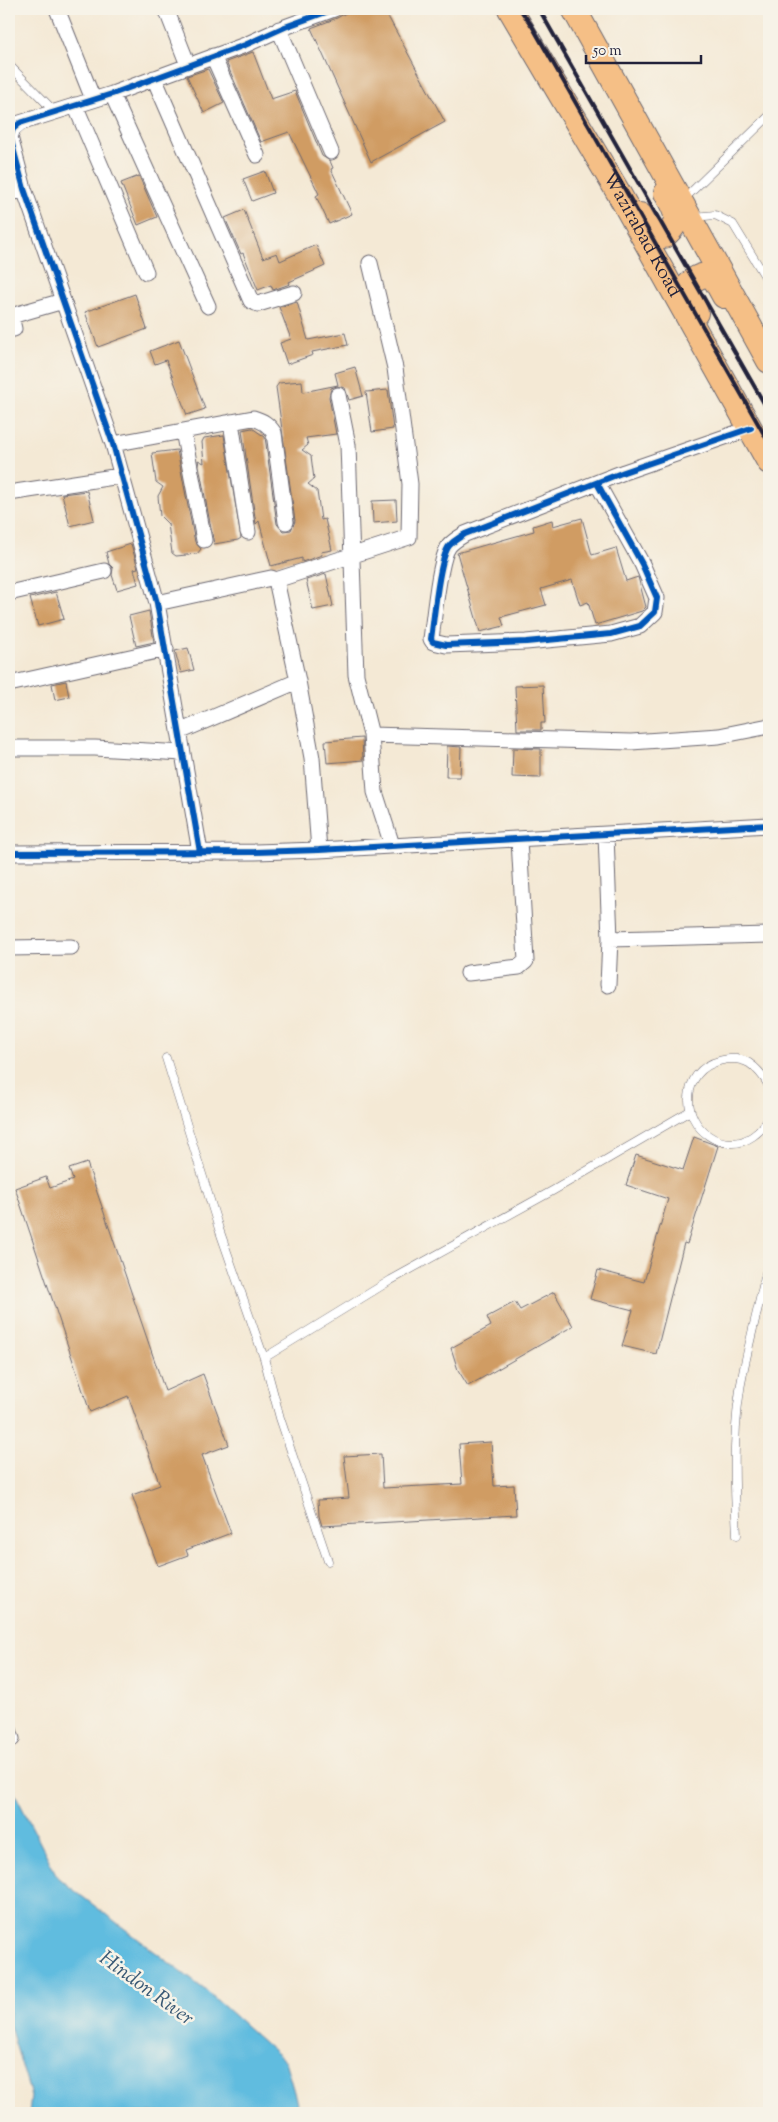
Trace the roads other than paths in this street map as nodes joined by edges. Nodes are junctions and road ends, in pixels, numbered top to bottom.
1 (57, 9) edge
2 (166, 9) edge
3 (334, 9) edge
4 (510, 9) edge
5 (574, 9) edge
6 (279, 29) junction
7 (213, 56) junction
8 (9, 65) edge
9 (188, 65) junction
10 (154, 78) junction
11 (112, 94) junction
12 (93, 99) junction
13 (75, 105) junction
14 (55, 112) junction
15 (769, 116) edge
16 (14, 125) edge
17 (331, 152) dead end
18 (257, 155) dead end
19 (661, 162) junction
20 (24, 189) junction
21 (618, 192) junction
22 (9, 194) edge
23 (687, 209) junction
24 (370, 263) dead end
25 (146, 272) dead end
26 (769, 283) edge
27 (294, 293) dead end
28 (63, 301) junction
29 (208, 306) dead end
30 (744, 317) junction
31 (9, 330) edge
32 (700, 335) junction
33 (769, 360) edge
34 (338, 395) dead end
35 (231, 422) junction
36 (751, 428) junction
37 (182, 431) junction
38 (113, 444) junction
39 (769, 462) edge
40 (120, 476) junction
41 (596, 483) junction
42 (9, 493) edge
43 (286, 522) dead end
44 (248, 532) dead end
45 (204, 540) dead end
46 (351, 555) junction
47 (104, 571) dead end
48 (276, 580) junction
49 (9, 594) edge
50 (157, 603) junction
51 (166, 649) junction
52 (298, 681) junction
53 (9, 684) edge
54 (769, 726) edge
55 (179, 732) junction
56 (371, 735) junction
57 (9, 748) edge
58 (183, 753) junction
59 (769, 825) edge
60 (606, 836) junction
61 (519, 840) junction
62 (392, 845) junction
63 (319, 850) junction
64 (200, 852) junction
65 (9, 853) edge
66 (769, 935) edge
67 (610, 939) junction
68 (71, 947) dead end
69 (9, 948) edge
70 (468, 973) dead end
71 (608, 985) dead end
72 (166, 1058) dead end
73 (769, 1086) edge
74 (690, 1111) junction
75 (769, 1118) edge
76 (766, 1131) edge
77 (769, 1260) edge
78 (264, 1358) junction
79 (737, 1535) dead end
80 (328, 1561) dead end

1 - 12 street
2 - 9 street
3 - 6 street
4 - 21 highway, Wazirabad Road
5 - 19 highway
6 - 7 street
6 - 17 street
7 - 9 street
7 - 18 street
8 - 14 lane
9 - 10 street
10 - 11 street
10 - 27 street
11 - 12 street
11 - 29 street
12 - 13 street
13 - 14 street
13 - 25 street
14 - 16 street
15 - 23 lane
16 - 20 street
19 - 21 highway
19 - 23 highway
20 - 22 street
20 - 28 street
21 - 32 highway, Wazirabad Road
23 - 26 lane
23 - 30 highway
24 - 46 street
28 - 31 street
28 - 38 street
30 - 32 highway
30 - 33 highway
32 - 36 highway, Wazirabad Road
34 - 46 street
35 - 37 street
35 - 43 street
35 - 44 street
36 - 39 highway, Wazirabad Road
36 - 41 street
37 - 38 street
37 - 45 street
38 - 40 street
40 - 42 street
40 - 50 street
41 - 41 street
46 - 48 street
46 - 56 street
47 - 49 street
48 - 50 street
48 - 52 street
50 - 51 street
51 - 53 street
51 - 55 street
52 - 55 street
52 - 63 street
54 - 56 street
55 - 58 street
56 - 62 street
57 - 58 street
58 - 64 street
59 - 60 street
60 - 61 street
60 - 67 street
61 - 62 street
61 - 70 street
62 - 63 street
63 - 64 street
64 - 65 street
66 - 67 street
67 - 71 street
68 - 69 street
72 - 78 lane
73 - 74 lane
74 - 76 lane
74 - 78 lane
75 - 76 lane
77 - 79 lane
78 - 80 lane

